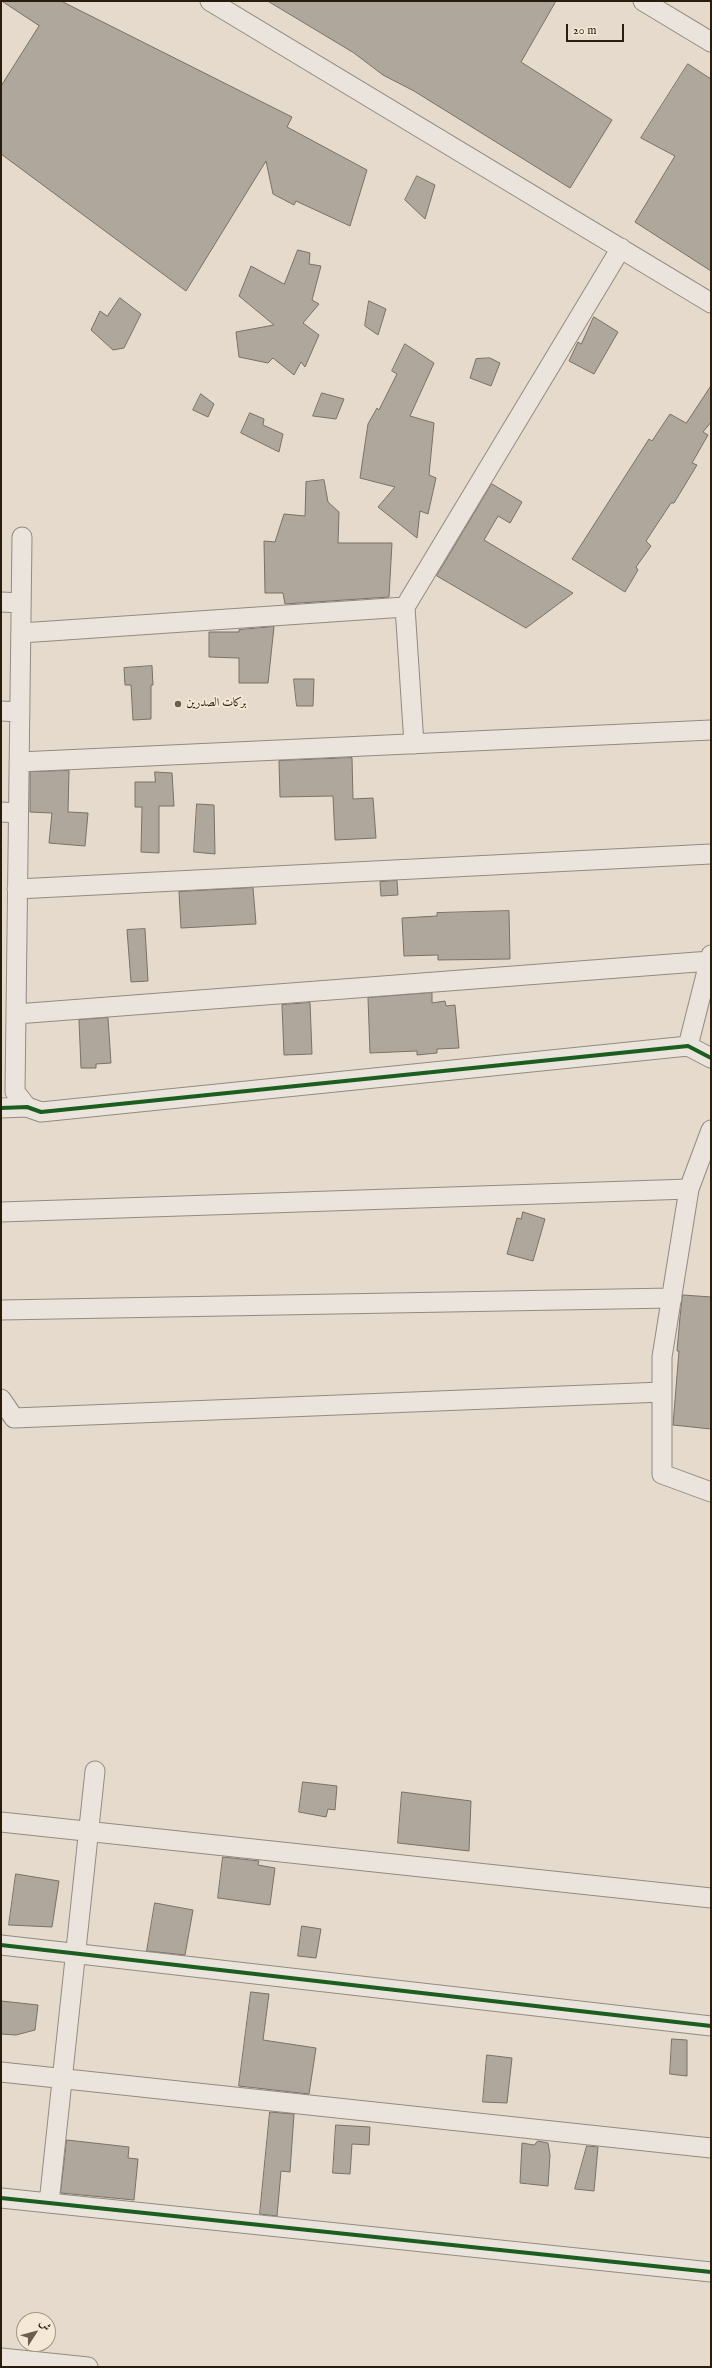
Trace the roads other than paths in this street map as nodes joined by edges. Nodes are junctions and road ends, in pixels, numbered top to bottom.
1 (210, 1) edge
2 (644, 1) edge
3 (229, 6) edge
4 (711, 42) edge
5 (621, 248) junction
6 (711, 303) edge
7 (22, 537) dead end
8 (1, 602) edge
9 (21, 603) junction
10 (405, 607) junction
11 (21, 633) junction
12 (1, 711) edge
13 (20, 712) junction
14 (711, 730) edge
15 (414, 744) junction
16 (19, 762) junction
17 (10, 812) edge
18 (711, 854) edge
19 (17, 889) junction
20 (9, 922) edge
21 (710, 958) edge
22 (16, 1014) junction
23 (688, 1046) junction
24 (711, 1058) edge
25 (27, 1107) junction
26 (1, 1108) edge
27 (711, 1130) edge
28 (689, 1189) junction
29 (1, 1212) edge
30 (672, 1298) junction
31 (1, 1310) edge
32 (662, 1392) junction
33 (1, 1399) edge
34 (711, 1492) edge
35 (95, 1771) dead end
36 (1, 1822) edge
37 (89, 1831) junction
38 (711, 1898) edge
39 (1, 1945) edge
40 (76, 1953) junction
41 (711, 2026) edge
42 (1, 2072) edge
43 (62, 2079) junction
44 (711, 2148) edge
45 (1, 2198) edge
46 (49, 2203) junction
47 (711, 2272) edge
48 (1, 2358) edge
49 (88, 2367) edge

1 - 3 street
2 - 4 street
3 - 5 street
5 - 6 street
5 - 10 street
7 - 9 street
8 - 9 street
9 - 11 street
10 - 11 street
10 - 15 street
11 - 13 street
12 - 13 street
13 - 16 street
14 - 15 street
15 - 16 street
16 - 17 street
17 - 19 street
18 - 19 street
19 - 20 street
20 - 22 street
21 - 22 street
21 - 23 street
22 - 25 street
23 - 24 street
23 - 25 street
25 - 26 street
27 - 28 street
28 - 29 street
28 - 30 street
30 - 31 street
30 - 32 street
32 - 33 street
32 - 34 street
35 - 37 street
36 - 37 street
37 - 38 street
37 - 40 street
39 - 40 street
40 - 41 street
40 - 43 street
42 - 43 street
43 - 44 street
43 - 46 street
45 - 46 street
46 - 47 street
48 - 49 street

